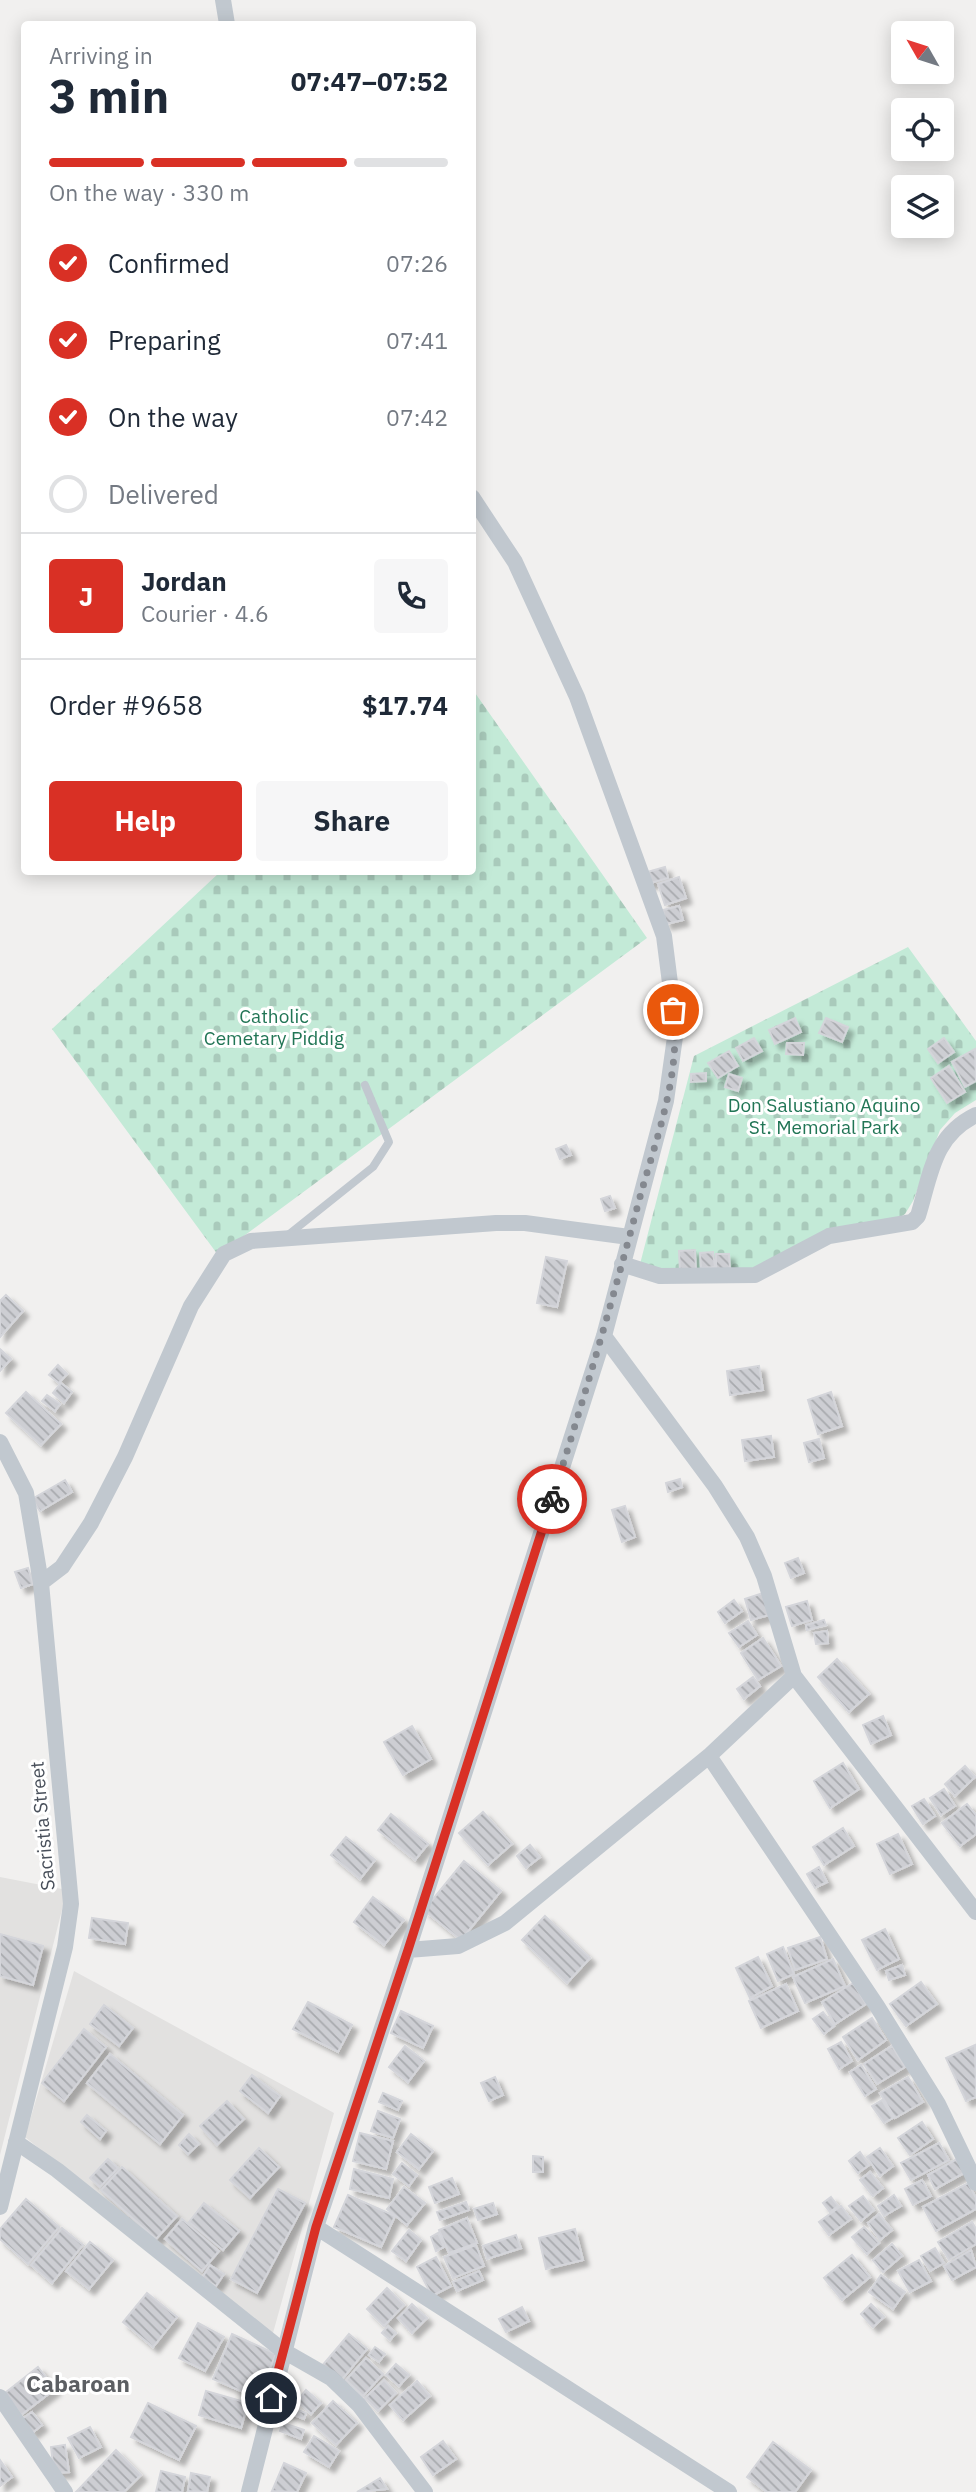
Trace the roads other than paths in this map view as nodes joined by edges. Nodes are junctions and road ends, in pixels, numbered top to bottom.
1 (223, 0) edge
2 (226, 21) edge
3 (476, 503) edge
4 (365, 1085) dead end
5 (976, 1115) edge
6 (286, 1237) junction
7 (629, 1237) junction
8 (622, 1264) junction
9 (604, 1336) junction
10 (0, 1442) edge
11 (41, 1583) junction
12 (794, 1676) junction
13 (709, 1756) junction
14 (976, 1912) edge
15 (408, 1950) junction
16 (16, 2142) junction
17 (976, 2183) edge
18 (0, 2207) edge
19 (316, 2227) junction
20 (282, 2350) junction
21 (0, 2397) edge
22 (65, 2492) edge
23 (249, 2492) edge
24 (425, 2492) edge
25 (729, 2492) edge

1 - 2 street
3 - 7 street
4 - 6 lane
5 - 8 street
6 - 7 street
6 - 11 street
7 - 8 street
8 - 9 street
9 - 12 street
9 - 15 street
10 - 11 street, Sacristia Street
11 - 16 street, Sacristia Street
12 - 13 street
12 - 14 street
13 - 15 street
13 - 17 street
15 - 19 street
16 - 18 street, Sacristia Street
16 - 20 street
19 - 20 street
19 - 25 street
20 - 23 street
20 - 24 street
21 - 22 street

